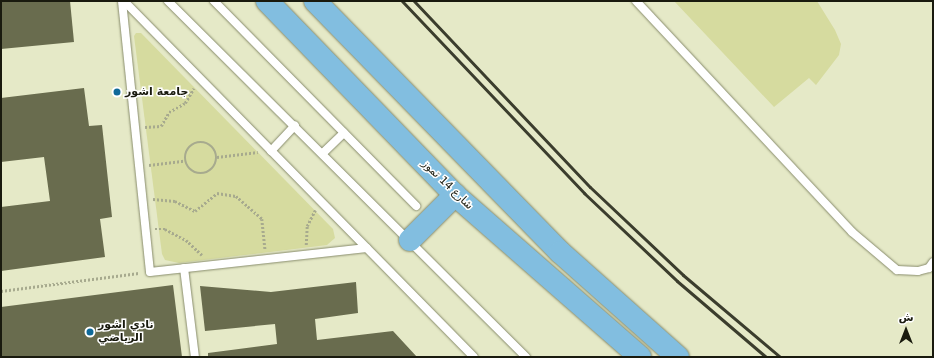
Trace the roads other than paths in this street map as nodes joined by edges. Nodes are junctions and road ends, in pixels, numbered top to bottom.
1 (123, 1) edge
2 (168, 1) edge
3 (214, 1) edge
4 (266, 1) edge
5 (314, 1) edge
6 (636, 1) edge
7 (295, 125) junction
8 (344, 133) junction
9 (271, 151) junction
10 (323, 153) junction
11 (455, 195) junction
12 (416, 206) dead end
13 (410, 240) junction
14 (367, 248) junction
15 (933, 262) edge
16 (184, 268) junction
17 (195, 357) edge
18 (474, 357) edge
19 (526, 357) edge
20 (640, 357) edge
21 (678, 357) edge

1 - 9 lane
1 - 16 lane
2 - 7 lane
3 - 8 lane
4 - 11 main road, شارع 14 تموز
5 - 21 main road
6 - 15 lane
7 - 9 lane
7 - 10 lane
8 - 10 lane
8 - 12 lane
9 - 14 lane
10 - 13 lane
11 - 13 main road
11 - 20 main road, شارع 14 تموز
13 - 19 lane
14 - 16 lane
14 - 18 lane
16 - 17 lane

